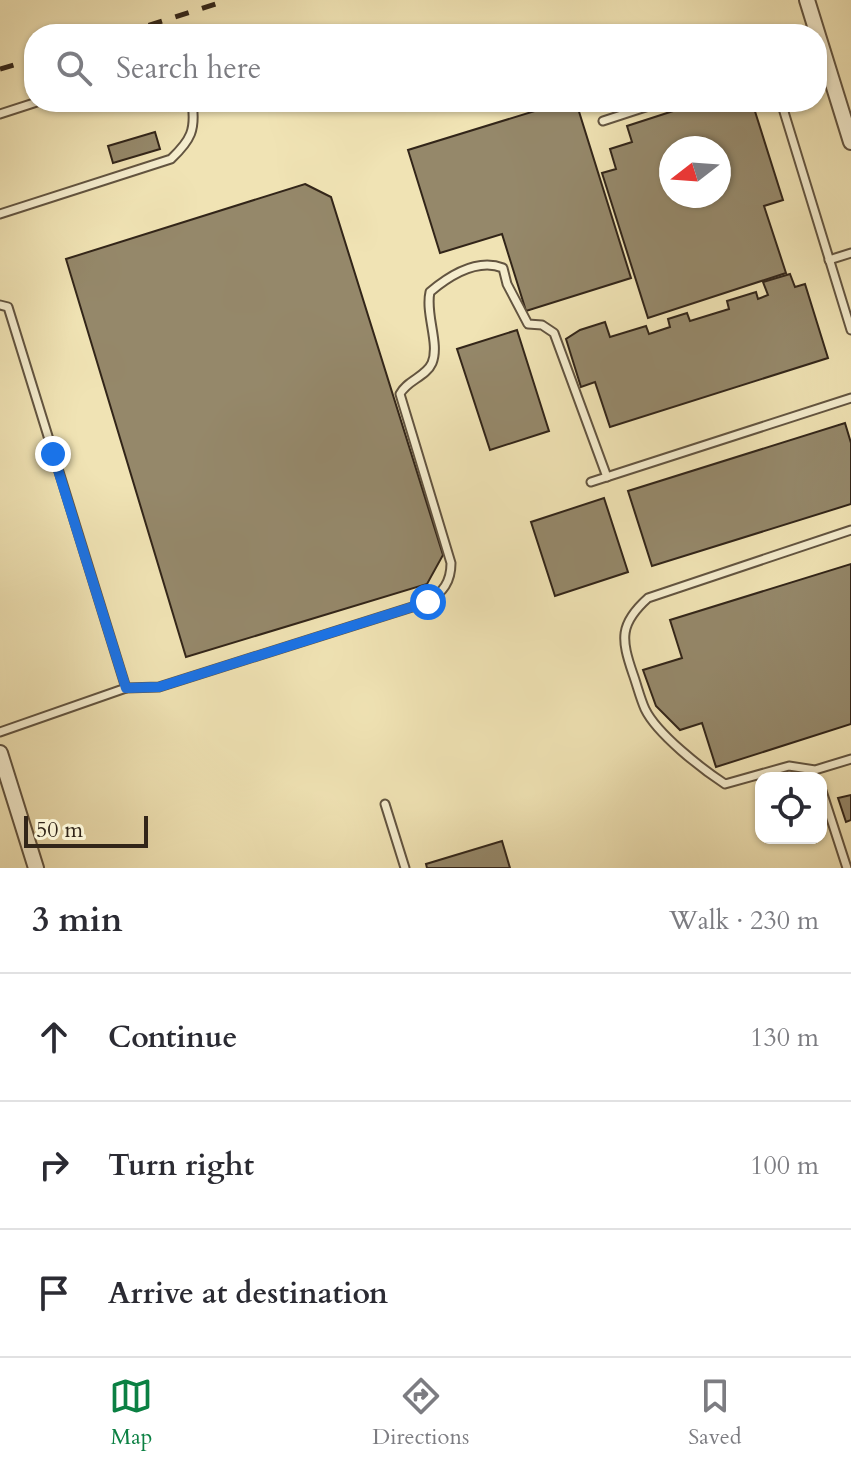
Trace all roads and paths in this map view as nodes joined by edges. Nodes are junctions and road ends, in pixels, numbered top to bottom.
1 (807, 0) edge
2 (812, 24) edge
3 (827, 81) edge
4 (24, 106) edge
5 (193, 112) edge
6 (630, 112) edge
7 (784, 112) edge
8 (0, 114) edge
9 (603, 121) dead end
10 (851, 142) edge
11 (0, 214) edge
12 (851, 253) edge
13 (829, 260) junction
14 (0, 305) edge
15 (851, 330) edge
16 (851, 398) edge
17 (607, 477) junction
18 (591, 482) dead end
19 (851, 530) edge
20 (126, 688) junction
21 (0, 732) edge
22 (0, 753) edge
23 (851, 759) edge
24 (768, 772) edge
25 (809, 772) edge
26 (821, 772) edge
27 (3, 775) edge
28 (755, 776) edge
29 (385, 804) dead end
30 (827, 806) edge
31 (36, 868) edge
32 (405, 868) edge
33 (847, 868) edge

1 - 2 street
3 - 10 street
4 - 8 lane
5 - 11 lane
6 - 9 lane
7 - 13 lane
12 - 13 lane
13 - 15 lane
14 - 20 lane
16 - 17 lane
17 - 18 lane
17 - 20 lane
19 - 28 lane
20 - 21 lane
22 - 27 street
23 - 26 lane
24 - 25 lane
27 - 31 street
29 - 32 lane
30 - 33 lane

